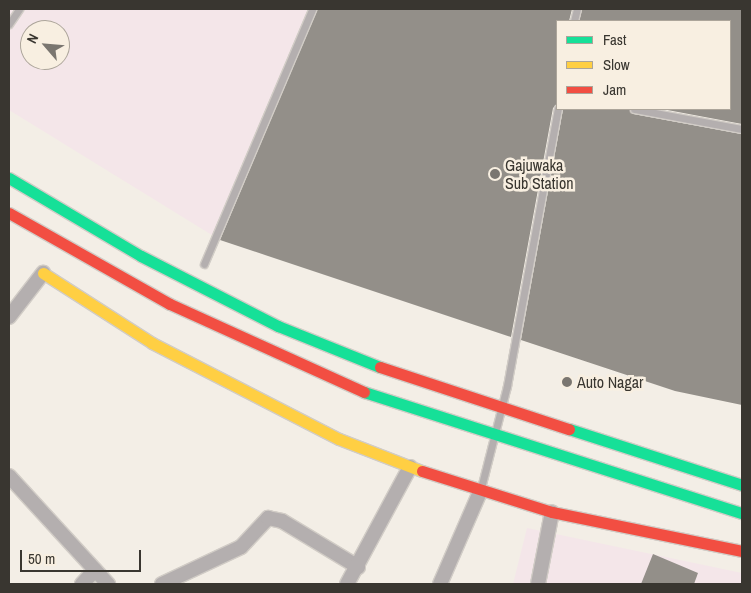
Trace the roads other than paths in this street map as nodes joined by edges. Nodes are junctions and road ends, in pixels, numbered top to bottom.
1 (19, 9) edge
2 (312, 9) edge
3 (9, 24) edge
4 (558, 110) edge
5 (639, 110) edge
6 (742, 129) edge
7 (9, 178) edge
8 (9, 213) edge
9 (204, 264) dead end
10 (43, 273) joint
11 (9, 317) edge
12 (502, 409) junction
13 (495, 437) junction
14 (410, 467) junction
15 (9, 476) edge
16 (742, 485) edge
17 (480, 492) junction
18 (552, 512) junction
19 (742, 513) edge
20 (742, 551) edge
21 (358, 566) junction
22 (95, 570) junction
23 (82, 584) edge
24 (108, 584) edge
25 (162, 584) edge
26 (347, 584) edge
27 (440, 584) edge
28 (538, 584) edge

1 - 3 lane
2 - 9 lane
4 - 12 lane
5 - 6 lane
7 - 12 main road
8 - 13 main road
10 - 11 street
10 - 14 main road
12 - 13 lane
12 - 16 main road
13 - 17 lane
13 - 19 main road
14 - 17 main road
14 - 21 street
15 - 22 street
17 - 18 main road
17 - 27 street
18 - 20 main road
18 - 28 street
21 - 25 street
21 - 26 street
22 - 23 street
22 - 24 street

